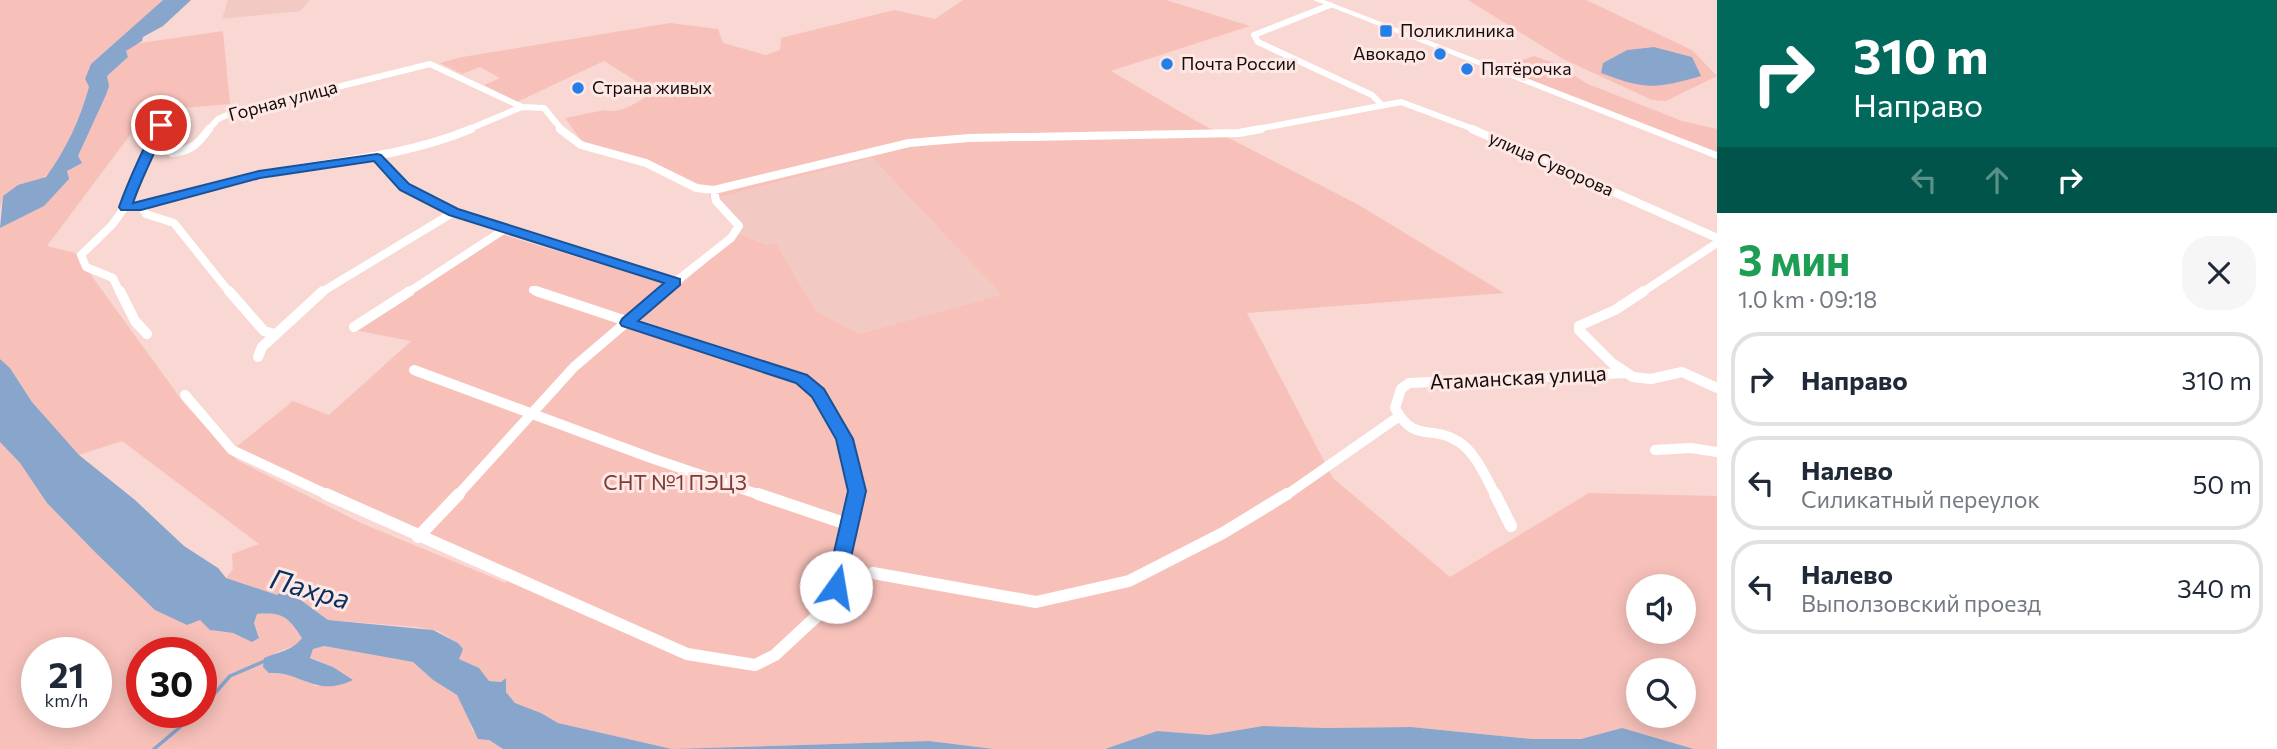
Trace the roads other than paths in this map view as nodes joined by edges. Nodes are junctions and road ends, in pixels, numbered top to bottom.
1 (1317, 0) edge
2 (1330, 5) junction
3 (1382, 105) junction
4 (522, 107) junction
5 (168, 108) dead end
6 (153, 142) junction
7 (1717, 156) edge
8 (377, 157) junction
9 (714, 190) junction
10 (141, 206) junction
11 (125, 207) junction
12 (454, 212) junction
13 (505, 229) junction
14 (1717, 238) edge
15 (1717, 243) edge
16 (675, 282) junction
17 (533, 290) dead end
18 (627, 323) junction
19 (354, 327) dead end
20 (147, 334) dead end
21 (275, 334) junction
22 (258, 356) dead end
23 (414, 370) dead end
24 (1626, 373) junction
25 (1717, 388) edge
26 (185, 395) dead end
27 (536, 413) junction
28 (1398, 416) junction
29 (1655, 450) dead end
30 (1717, 452) edge
31 (850, 524) junction
32 (1511, 526) dead end
33 (418, 537) junction
34 (873, 573) dead end

1 - 2 street
2 - 3 street
2 - 7 street
3 - 9 street, улица Суворова
3 - 14 street, улица Суворова
4 - 6 street, Горная улица
4 - 8 street
4 - 9 street
5 - 6 street
6 - 11 street
8 - 10 street
8 - 12 street
9 - 16 street
10 - 11 street
10 - 21 street
11 - 20 street
12 - 13 street
12 - 21 street
13 - 16 street
13 - 19 street
15 - 24 street
16 - 18 street
17 - 18 street
18 - 27 street
18 - 31 street
21 - 22 street
23 - 27 street
24 - 25 street, Атаманская улица
24 - 28 street, Атаманская улица
26 - 33 street
27 - 31 street
27 - 33 street
28 - 32 street
28 - 34 street
29 - 30 street
31 - 33 street

